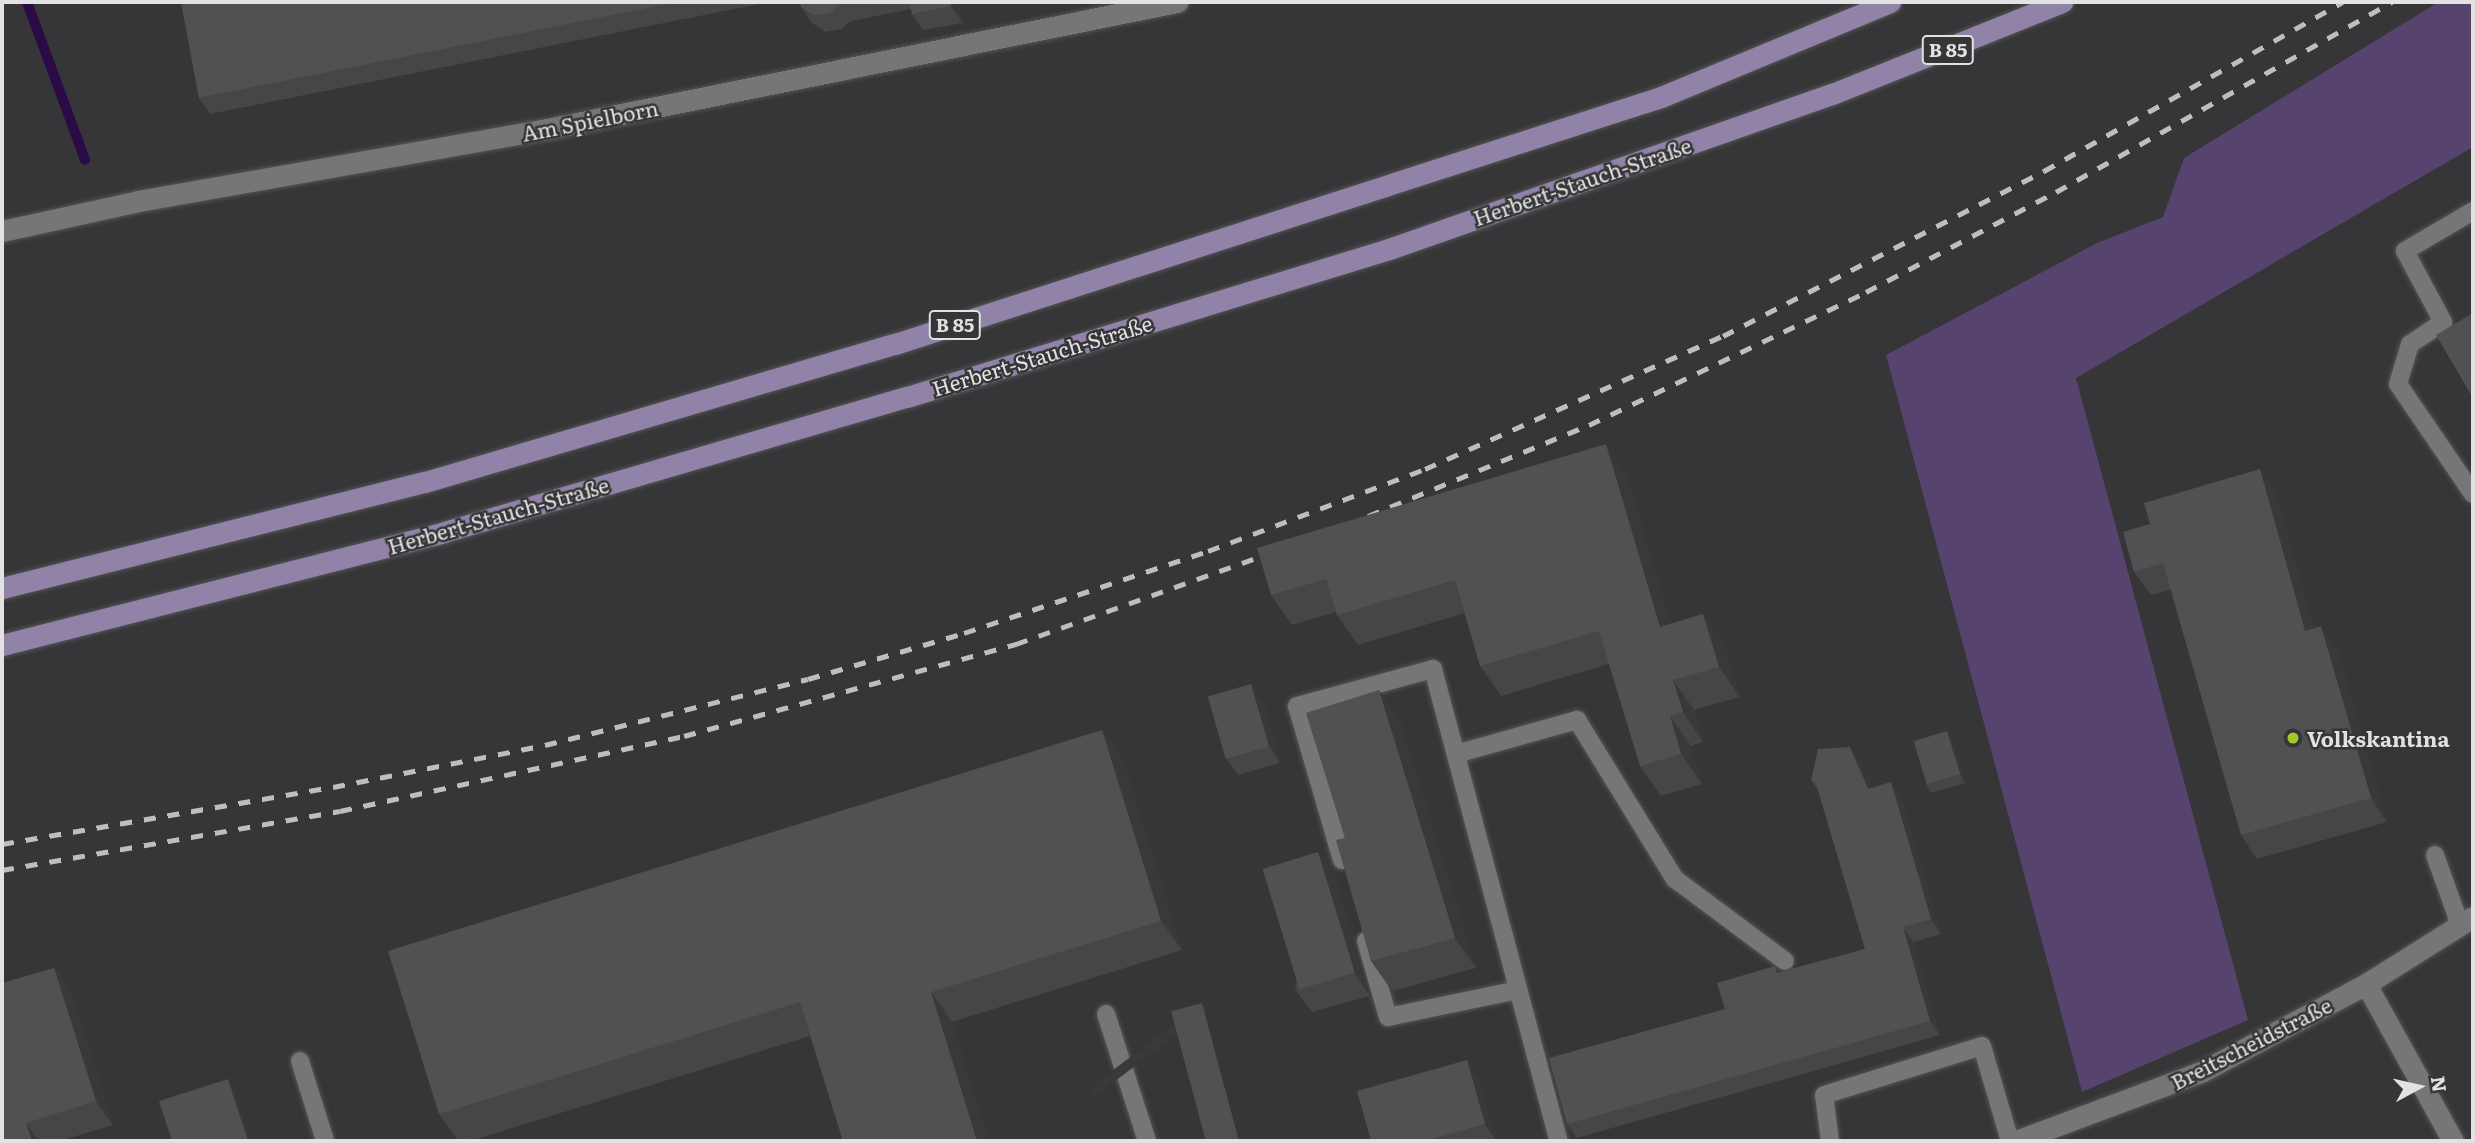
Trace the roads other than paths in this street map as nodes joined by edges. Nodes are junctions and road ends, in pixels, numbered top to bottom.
1 (1177, 2) edge
2 (1890, 2) edge
3 (2062, 2) edge
4 (2473, 211) edge
5 (2, 231) edge
6 (2473, 494) edge
7 (2, 588) edge
8 (2, 645) edge
9 (1456, 754) junction
10 (2435, 855) dead end
11 (1346, 875) edge
12 (2467, 921) edge
13 (1362, 926) edge
14 (1784, 961) dead end
15 (2366, 985) junction
16 (1518, 990) junction
17 (1106, 1014) dead end
18 (300, 1061) dead end
19 (326, 1141) edge
20 (1147, 1141) edge
21 (1559, 1141) edge
22 (1830, 1141) edge
23 (2013, 1141) edge
24 (2453, 1141) edge

1 - 5 street, Am Spielborn
2 - 7 main road, B 85
3 - 8 main road, Herbert-Stauch-Straße / B 85
4 - 6 lane
9 - 11 lane
9 - 14 lane
9 - 16 lane
10 - 12 lane
12 - 15 street, Breitscheidstraße
13 - 16 lane
15 - 23 street, Breitscheidstraße
15 - 24 street
16 - 21 lane
17 - 20 lane
18 - 19 lane
22 - 23 lane

